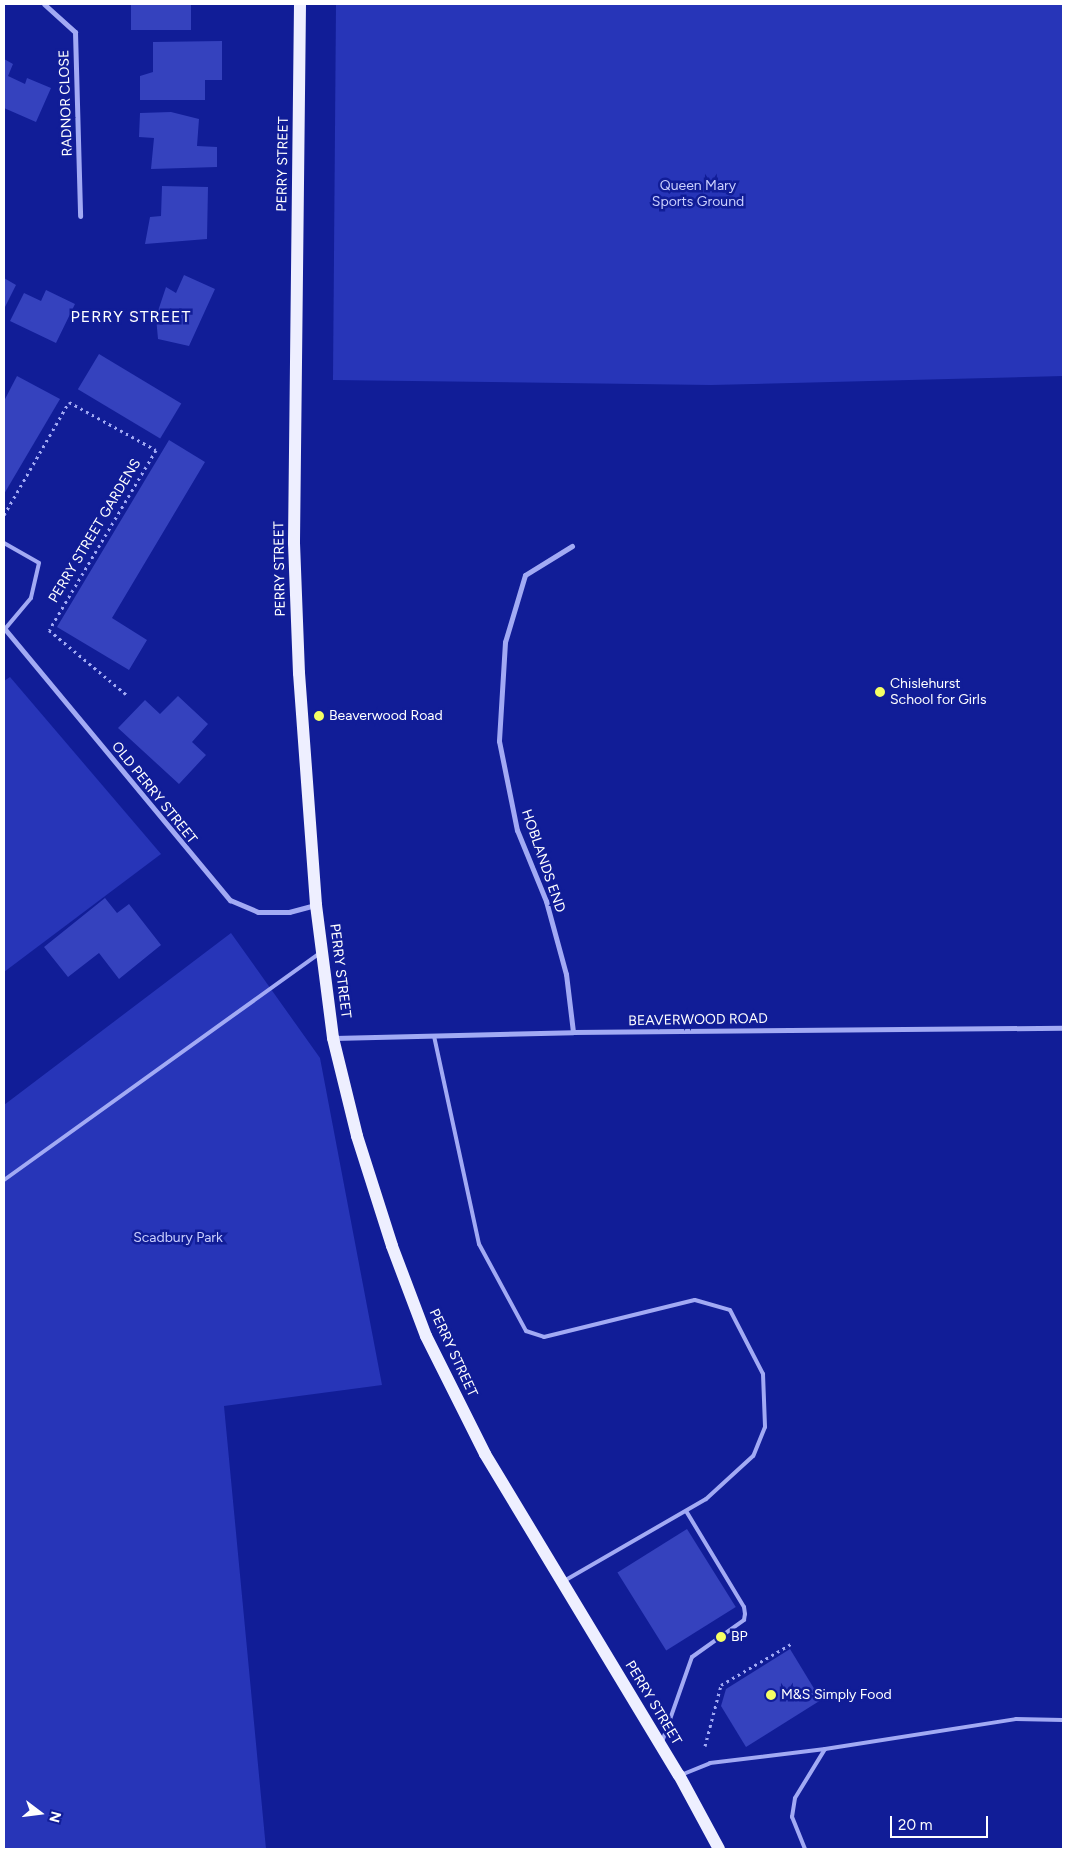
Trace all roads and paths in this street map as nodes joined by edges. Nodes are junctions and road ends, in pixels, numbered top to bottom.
1 (44, 4) edge
2 (300, 4) edge
3 (80, 216) dead end
4 (4, 514) edge
5 (4, 543) edge
6 (572, 546) dead end
7 (4, 629) edge
8 (127, 695) dead end
9 (316, 905) junction
10 (322, 952) junction
11 (1063, 1028) edge
12 (573, 1032) junction
13 (434, 1036) junction
14 (334, 1038) junction
15 (4, 1180) edge
16 (686, 1511) junction
17 (562, 1582) junction
18 (791, 1644) dead end
19 (1063, 1720) edge
20 (661, 1745) junction
21 (704, 1748) dead end
22 (825, 1749) junction
23 (679, 1776) junction
24 (720, 1849) edge
25 (805, 1849) edge

1 - 3 street, RADNOR CLOSE
2 - 9 main road, PERRY STREET
4 - 8 path, PERRY STREET GARDENS
5 - 7 lane, OLD PERRY STREET
6 - 12 street, HOBLANDS END
7 - 9 street, OLD PERRY STREET
9 - 10 main road, PERRY STREET
10 - 14 main road, PERRY STREET
10 - 15 lane
11 - 12 street, BEAVERWOOD ROAD
12 - 13 street, BEAVERWOOD ROAD
13 - 14 street, BEAVERWOOD ROAD
13 - 16 lane
14 - 17 main road, PERRY STREET
16 - 17 lane
16 - 20 lane
17 - 20 main road, PERRY STREET
18 - 21 path
19 - 22 lane
20 - 23 main road, PERRY STREET
22 - 23 lane
22 - 25 lane
23 - 24 main road, PERRY STREET

